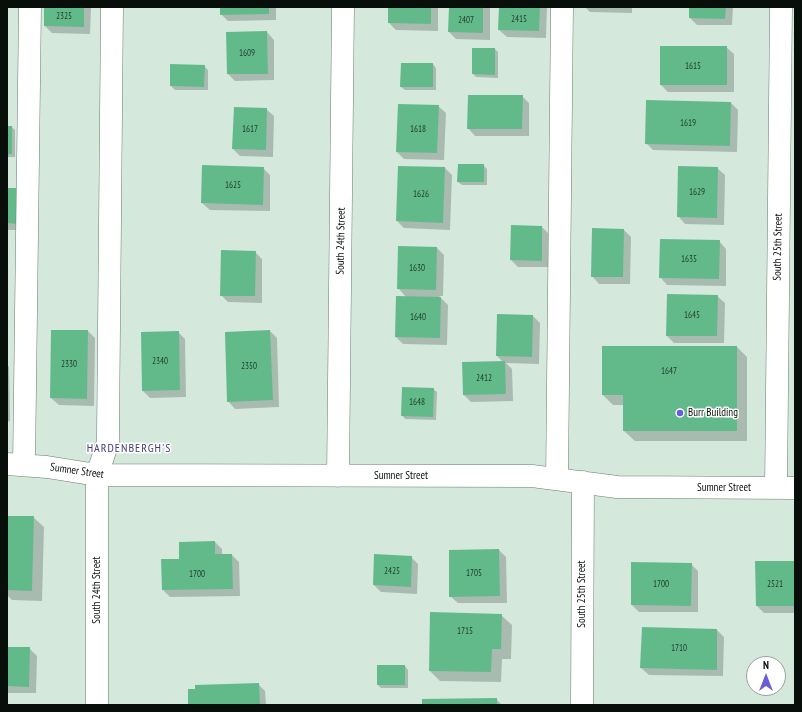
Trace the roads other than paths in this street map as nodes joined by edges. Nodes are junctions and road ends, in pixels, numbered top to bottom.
1 (30, 7) edge
2 (112, 7) edge
3 (343, 7) edge
4 (562, 7) edge
5 (781, 7) edge
6 (15, 464) edge
7 (97, 475) junction
8 (338, 476) junction
9 (557, 479) junction
10 (583, 482) junction
11 (785, 488) edge
12 (97, 705) edge
13 (582, 705) edge

1 - 6 street
2 - 7 street, South 24th Street
3 - 8 street, South 24th Street
4 - 9 street
5 - 11 street, South 25th Street
6 - 7 street, Sumner Street
7 - 8 street, Sumner Street
7 - 12 street, South 24th Street
8 - 9 street, Sumner Street
9 - 10 street, Sumner Street
10 - 11 street, Sumner Street
10 - 13 street, South 25th Street

